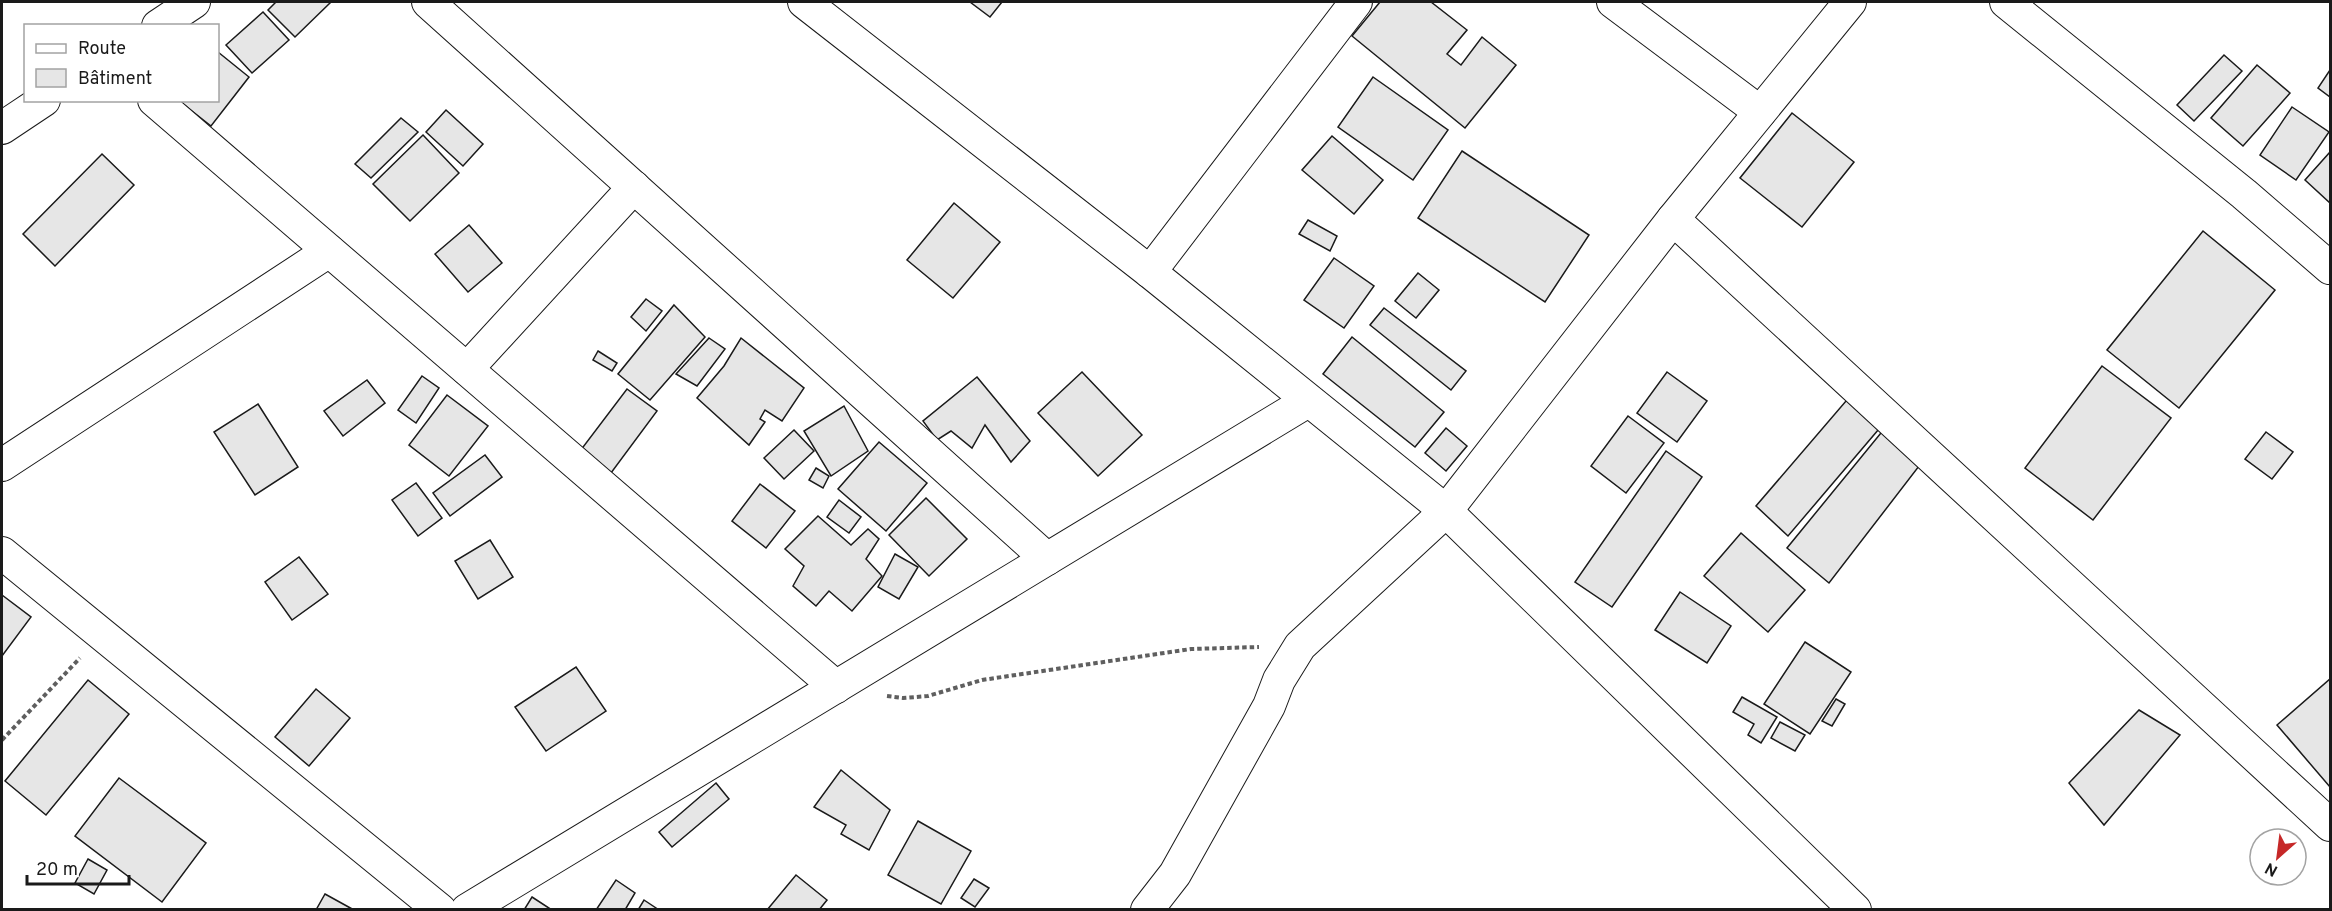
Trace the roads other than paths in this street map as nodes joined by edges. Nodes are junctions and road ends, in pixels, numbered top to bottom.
1 (194, 2) edge
2 (428, 2) edge
3 (804, 2) edge
4 (1356, 2) edge
5 (1612, 2) edge
6 (1850, 2) edge
7 (2006, 2) edge
8 (161, 24) edge
9 (41, 102) edge
10 (156, 102) edge
11 (1760, 112) junction
12 (2, 128) edge
13 (634, 187) junction
14 (1673, 219) junction
15 (329, 251) junction
16 (2331, 268) edge
17 (1150, 272) junction
18 (467, 369) junction
19 (1308, 401) junction
20 (2, 465) edge
21 (1446, 511) junction
22 (2, 553) edge
23 (1047, 559) junction
24 (836, 687) junction
25 (2331, 825) edge
26 (440, 909) edge
27 (467, 909) edge
28 (1148, 909) edge
29 (1855, 909) edge

1 - 8 street
2 - 13 street
3 - 17 street
4 - 17 street
5 - 11 street
6 - 11 street
7 - 16 street
9 - 12 street
10 - 15 street
11 - 14 street
13 - 18 street
13 - 23 street
14 - 21 street
14 - 25 street
15 - 18 street
15 - 20 street
17 - 19 street
18 - 24 street
19 - 21 street
19 - 23 street
21 - 28 street
21 - 29 street
22 - 26 street
23 - 24 street
24 - 27 street

